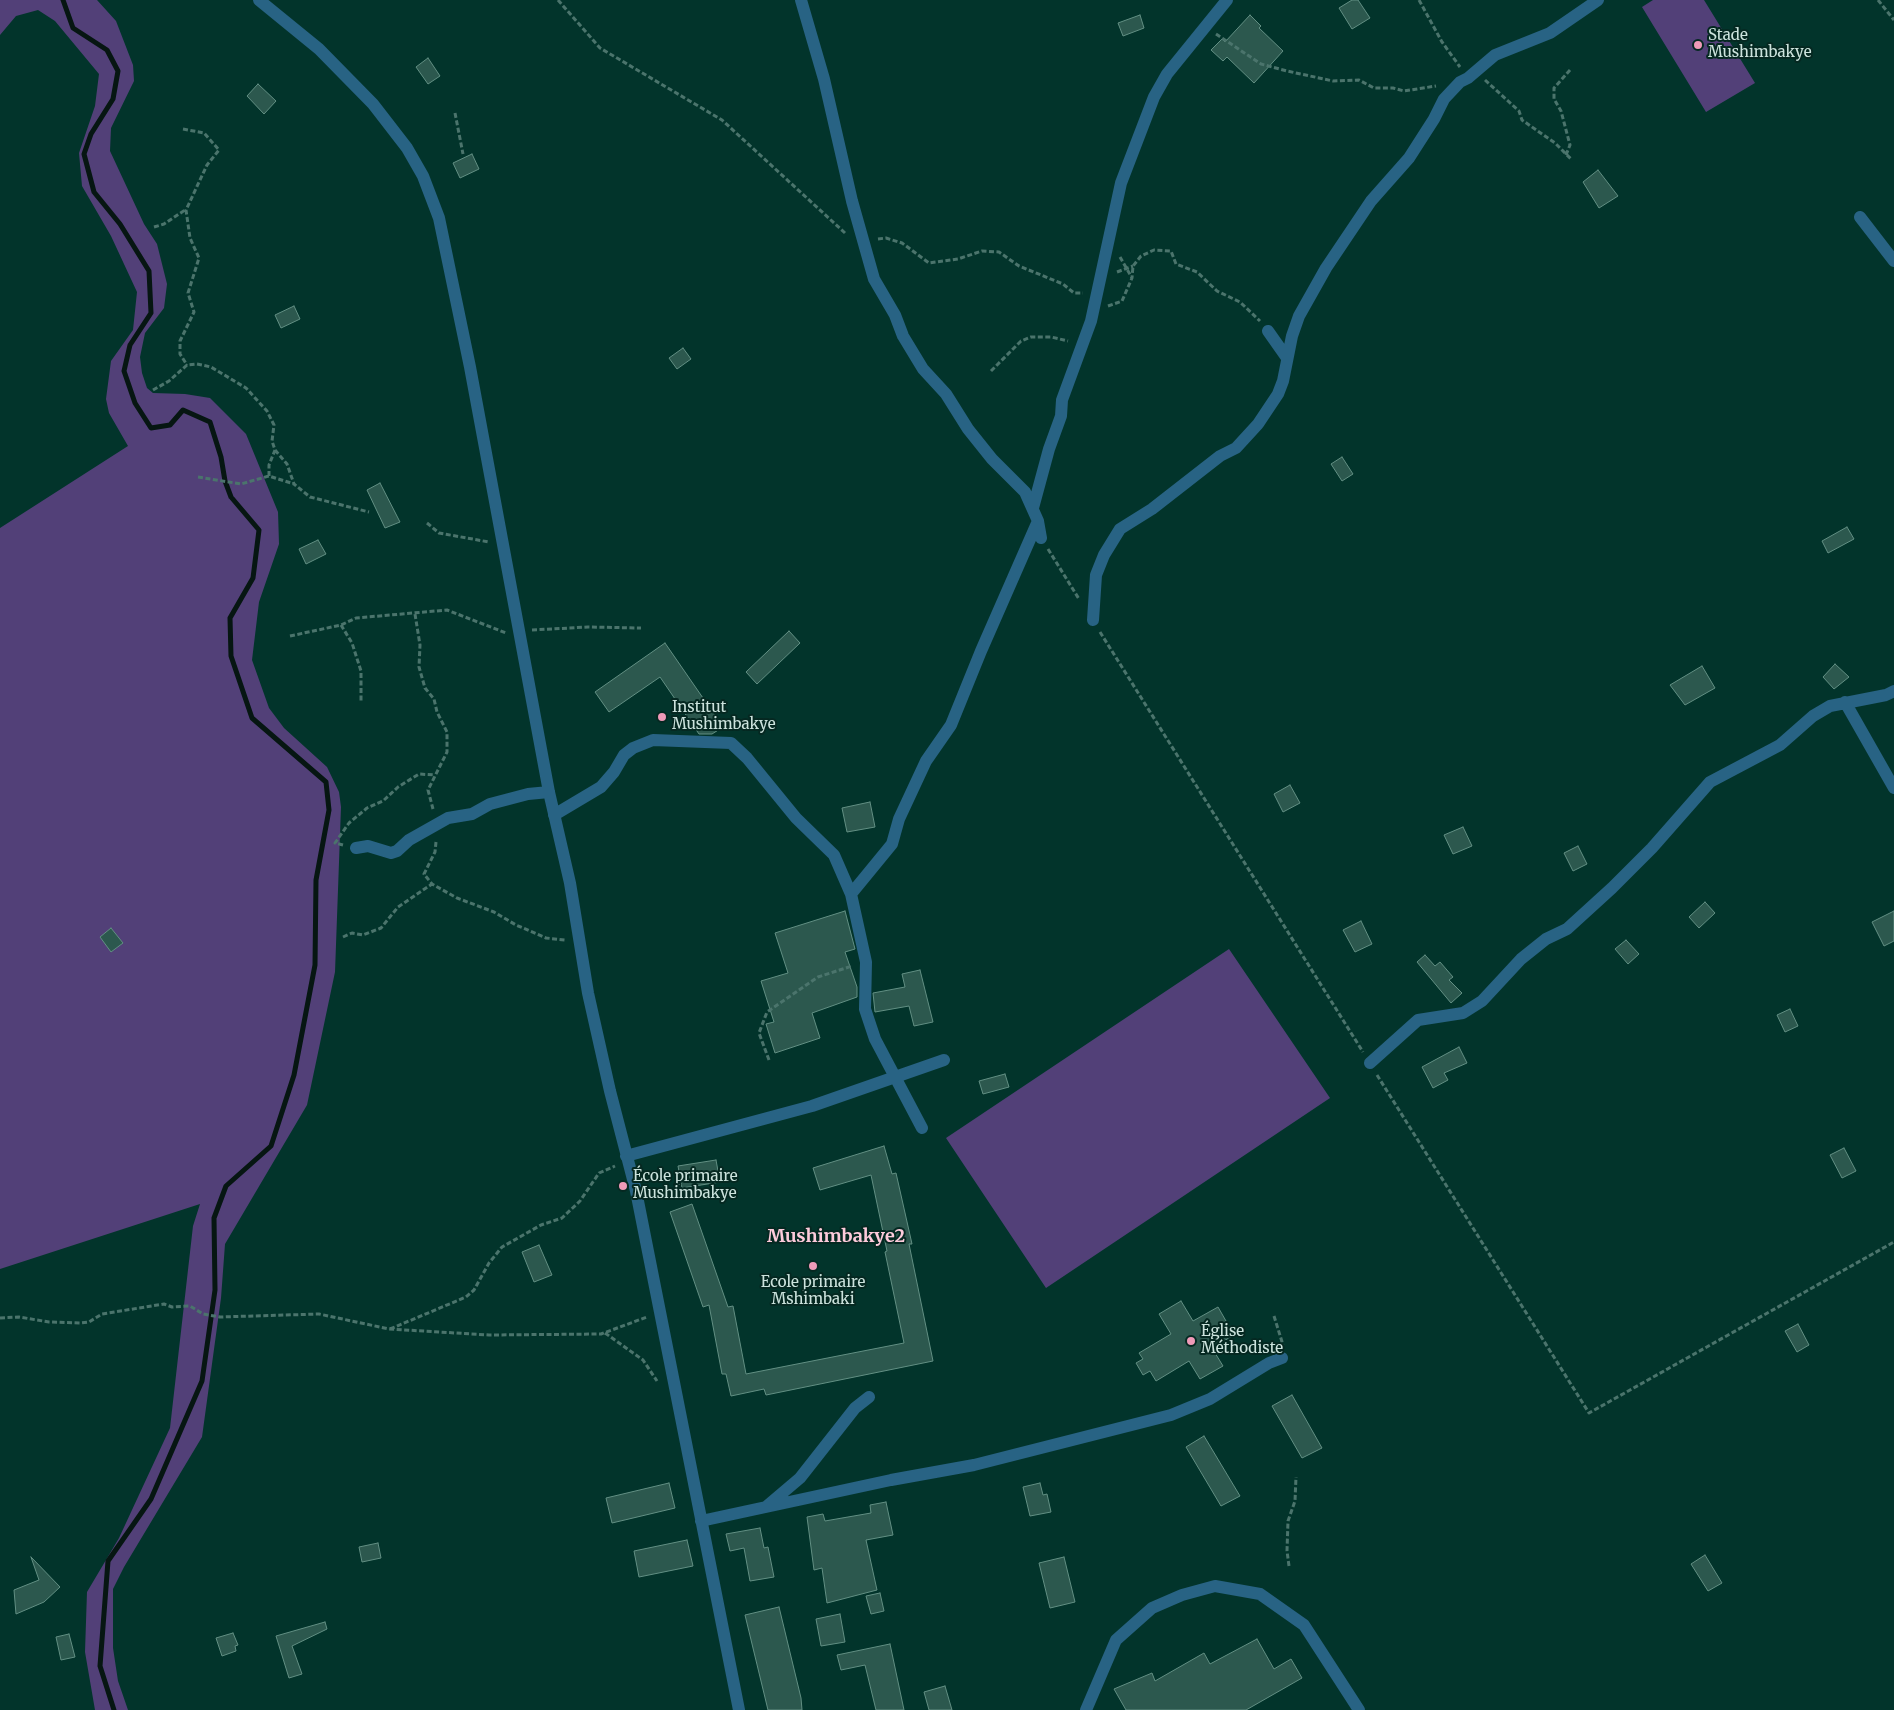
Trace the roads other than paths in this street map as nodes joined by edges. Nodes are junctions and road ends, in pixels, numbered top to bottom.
1 (259, 0) edge
2 (801, 0) edge
3 (1227, 0) edge
4 (1598, 0) edge
5 (1860, 217) dead end
6 (1894, 261) edge
7 (1268, 331) road end
8 (1286, 358) junction
9 (1033, 508) junction
10 (1038, 521) junction
11 (1041, 538) road end
12 (1093, 620) road end
13 (1894, 690) edge
14 (1845, 702) junction
15 (1894, 788) edge
16 (549, 792) junction
17 (554, 814) junction
18 (356, 848) dead end
19 (851, 894) junction
20 (944, 1060) dead end
21 (1370, 1063) road end
22 (896, 1077) junction
23 (922, 1128) dead end
24 (628, 1158) junction
25 (1282, 1358) road end
26 (869, 1397) dead end
27 (765, 1507) junction
28 (701, 1521) junction
29 (739, 1710) edge
30 (1086, 1710) edge
31 (1359, 1710) edge

1 - 16 street
2 - 9 street
3 - 9 street
4 - 8 street
5 - 6 street
7 - 8 street
8 - 12 street
9 - 10 street
10 - 11 street
10 - 19 street
13 - 14 street
14 - 15 street
14 - 21 street
16 - 17 street
16 - 18 street
17 - 19 street
17 - 24 street
19 - 22 street
20 - 22 street
22 - 23 street
22 - 24 street
24 - 28 street
25 - 27 street
26 - 27 street
27 - 28 street
28 - 29 street
30 - 31 street

